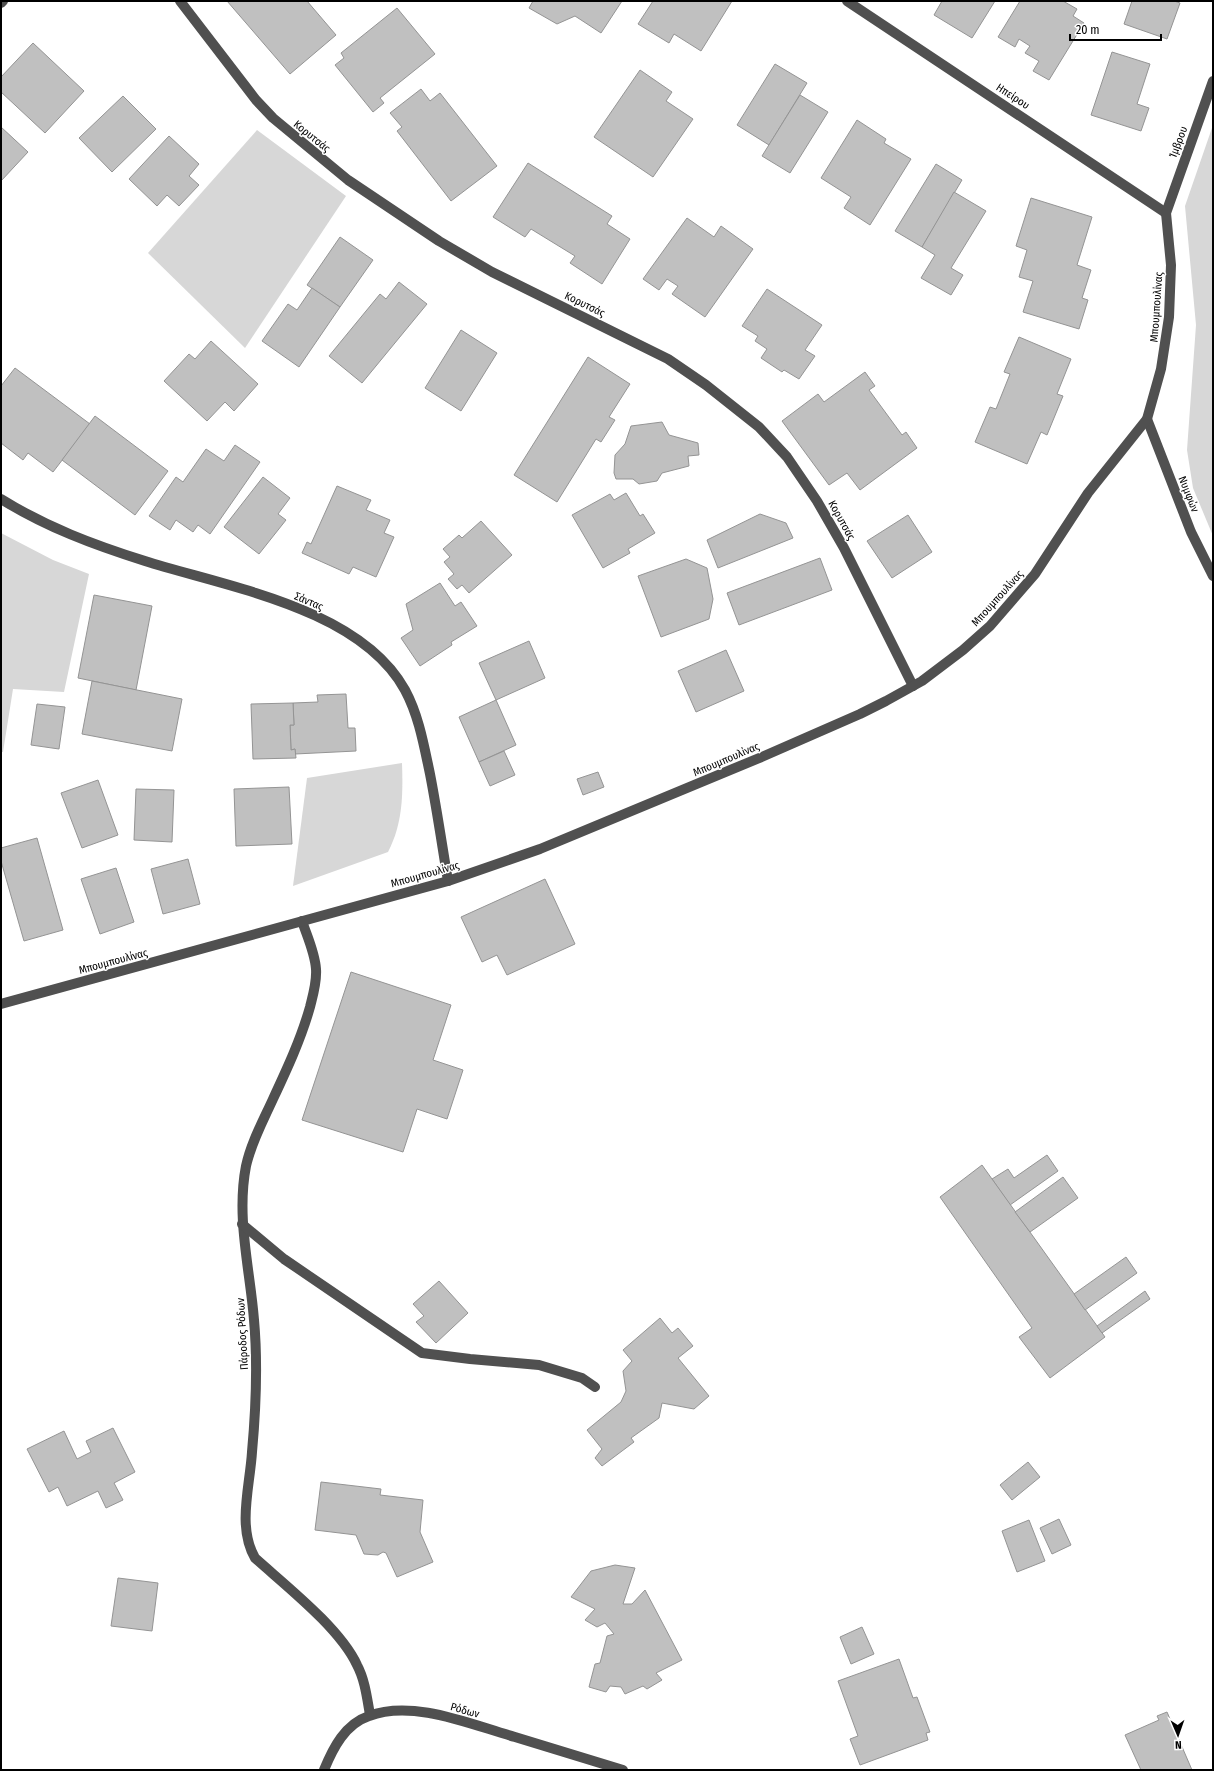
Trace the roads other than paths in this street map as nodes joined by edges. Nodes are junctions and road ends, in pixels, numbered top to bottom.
1 (180, 1) edge
2 (847, 1) edge
3 (1213, 81) edge
4 (1166, 213) junction
5 (1147, 419) junction
6 (1, 499) edge
7 (1213, 576) edge
8 (913, 686) junction
9 (448, 881) junction
10 (302, 922) junction
11 (1, 1004) edge
12 (242, 1224) junction
13 (594, 1387) dead end
14 (370, 1715) junction
15 (324, 1770) edge
16 (623, 1770) edge

1 - 8 street, Κορυτσάς
2 - 4 street, Ηπείρου
3 - 4 street, Ίμβρου
4 - 5 street, Μπουμπουλίνας
5 - 7 street, Νυμφών
5 - 8 street, Μπουμπουλίνας
6 - 9 street, Σάντας
8 - 9 street, Μπουμπουλίνας
9 - 10 street, Μπουμπουλίνας
10 - 11 street, Μπουμπουλίνας
10 - 12 street, Πάροδος Ρόδων
12 - 13 street
12 - 14 street, Πάροδος Ρόδων
14 - 15 street, Ρόδων
14 - 16 street, Ρόδων

